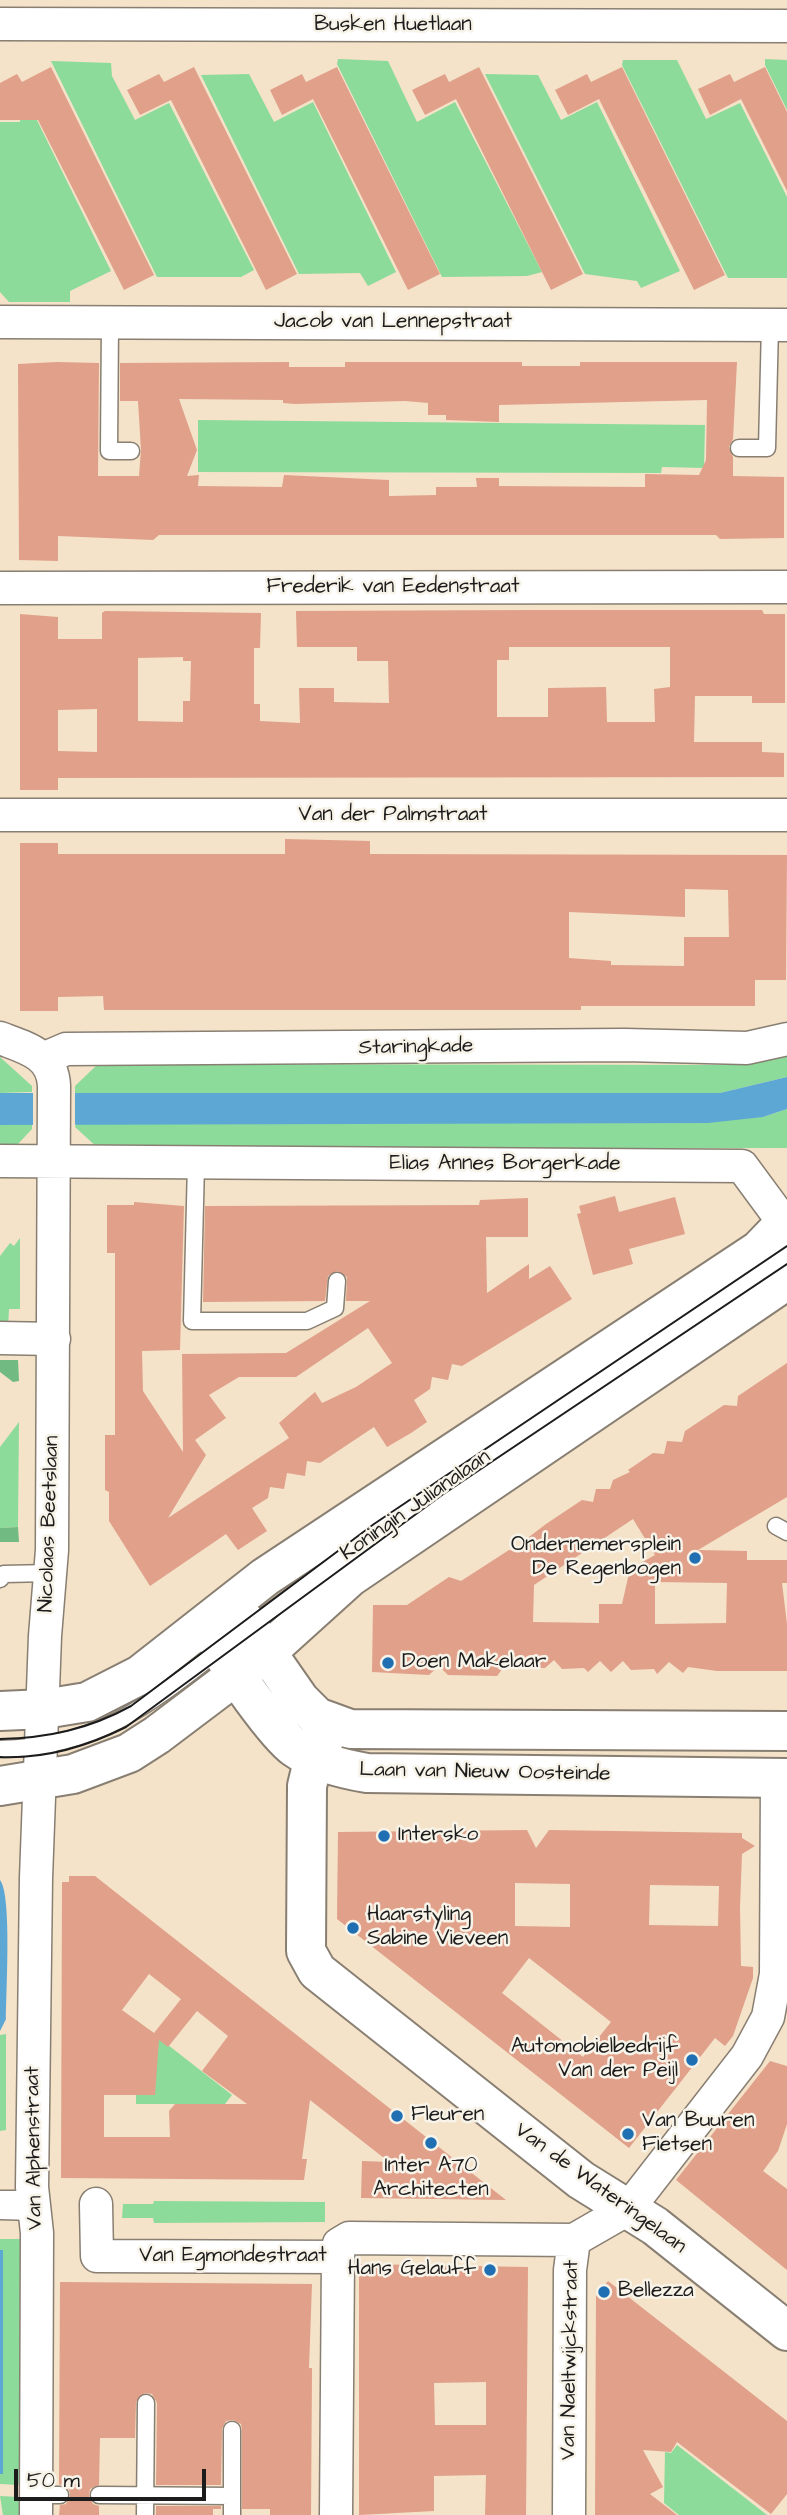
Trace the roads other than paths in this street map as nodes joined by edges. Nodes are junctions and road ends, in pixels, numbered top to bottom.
1 (0, 24) edge
2 (787, 26) edge
3 (0, 322) edge
4 (110, 322) junction
5 (778, 325) edge
6 (739, 448) dead end
7 (131, 451) dead end
8 (787, 587) edge
9 (0, 588) edge
10 (0, 815) edge
11 (787, 815) edge
12 (0, 1038) edge
13 (787, 1038) edge
14 (49, 1072) junction
15 (0, 1161) edge
16 (54, 1164) junction
17 (196, 1164) junction
18 (782, 1248) edge
19 (337, 1281) dead end
20 (0, 1338) edge
21 (54, 1339) junction
22 (50, 1573) junction
23 (1, 1576) edge
24 (239, 1643) junction
25 (0, 1711) edge
26 (333, 1724) junction
27 (787, 1731) edge
28 (42, 1745) junction
29 (0, 1749) edge
30 (314, 1757) junction
31 (782, 1778) edge
32 (0, 1786) edge
33 (777, 2021) edge
34 (0, 2199) edge
35 (96, 2204) dead end
36 (628, 2209) junction
37 (0, 2211) edge
38 (36, 2215) junction
39 (574, 2241) junction
40 (338, 2258) junction
41 (787, 2331) edge
42 (146, 2403) dead end
43 (232, 2430) dead end
44 (100, 2495) dead end
45 (145, 2495) junction
46 (232, 2496) junction
47 (44, 2501) edge
48 (145, 2515) edge
49 (232, 2515) edge
50 (336, 2515) edge
51 (569, 2515) edge

1 - 2 street, Busken Huetlaan
3 - 4 street, Jacob van Lennepstraat
4 - 5 street, Jacob van Lennepstraat
4 - 7 lane
5 - 6 lane
8 - 9 street, Frederik van Eedenstraat
10 - 11 street, Van der Palmstraat
12 - 14 street
13 - 14 street, Staringkade
14 - 16 street, Nicolaas Beetslaan
15 - 16 street
16 - 17 street, Elias Annes Borgerkade
16 - 21 street, Nicolaas Beetslaan
17 - 18 street, Elias Annes Borgerkade
17 - 19 lane
18 - 24 lane, Koningin Julianalaan
18 - 24 main road, Koningin Julianalaan
18 - 24 main road, Koningin Julianalaan
20 - 21 street
21 - 22 street, Nicolaas Beetslaan
22 - 23 lane
22 - 28 street, Nicolaas Beetslaan
24 - 26 main road, Laan van Nieuw Oosteinde
24 - 28 main road, Koningin Julianalaan
24 - 28 main road, Koningin Julianalaan
24 - 30 main road, Laan van Nieuw Oosteinde
25 - 28 main road
26 - 27 main road, Laan van Nieuw Oosteinde
26 - 30 main road, Van de Wateringelaan
28 - 29 lane
28 - 32 main road
28 - 38 street, Van Alphenstraat
30 - 31 main road, Laan van Nieuw Oosteinde
30 - 36 main road, Van de Wateringelaan
31 - 33 street, Van Naeltwijckstraat
33 - 36 street, Van Naeltwijckstraat
34 - 38 lane
35 - 40 street, Van Egmondestraat
36 - 39 street, Van Naeltwijckstraat
36 - 41 main road, Van de Wateringelaan
37 - 38 lane
38 - 47 street, Van Alphenstraat
39 - 40 street, Van Egmondestraat
39 - 51 street, Van Naeltwijckstraat
40 - 50 street
42 - 45 lane
43 - 46 lane
44 - 45 lane
45 - 46 lane
45 - 48 lane
46 - 49 lane

